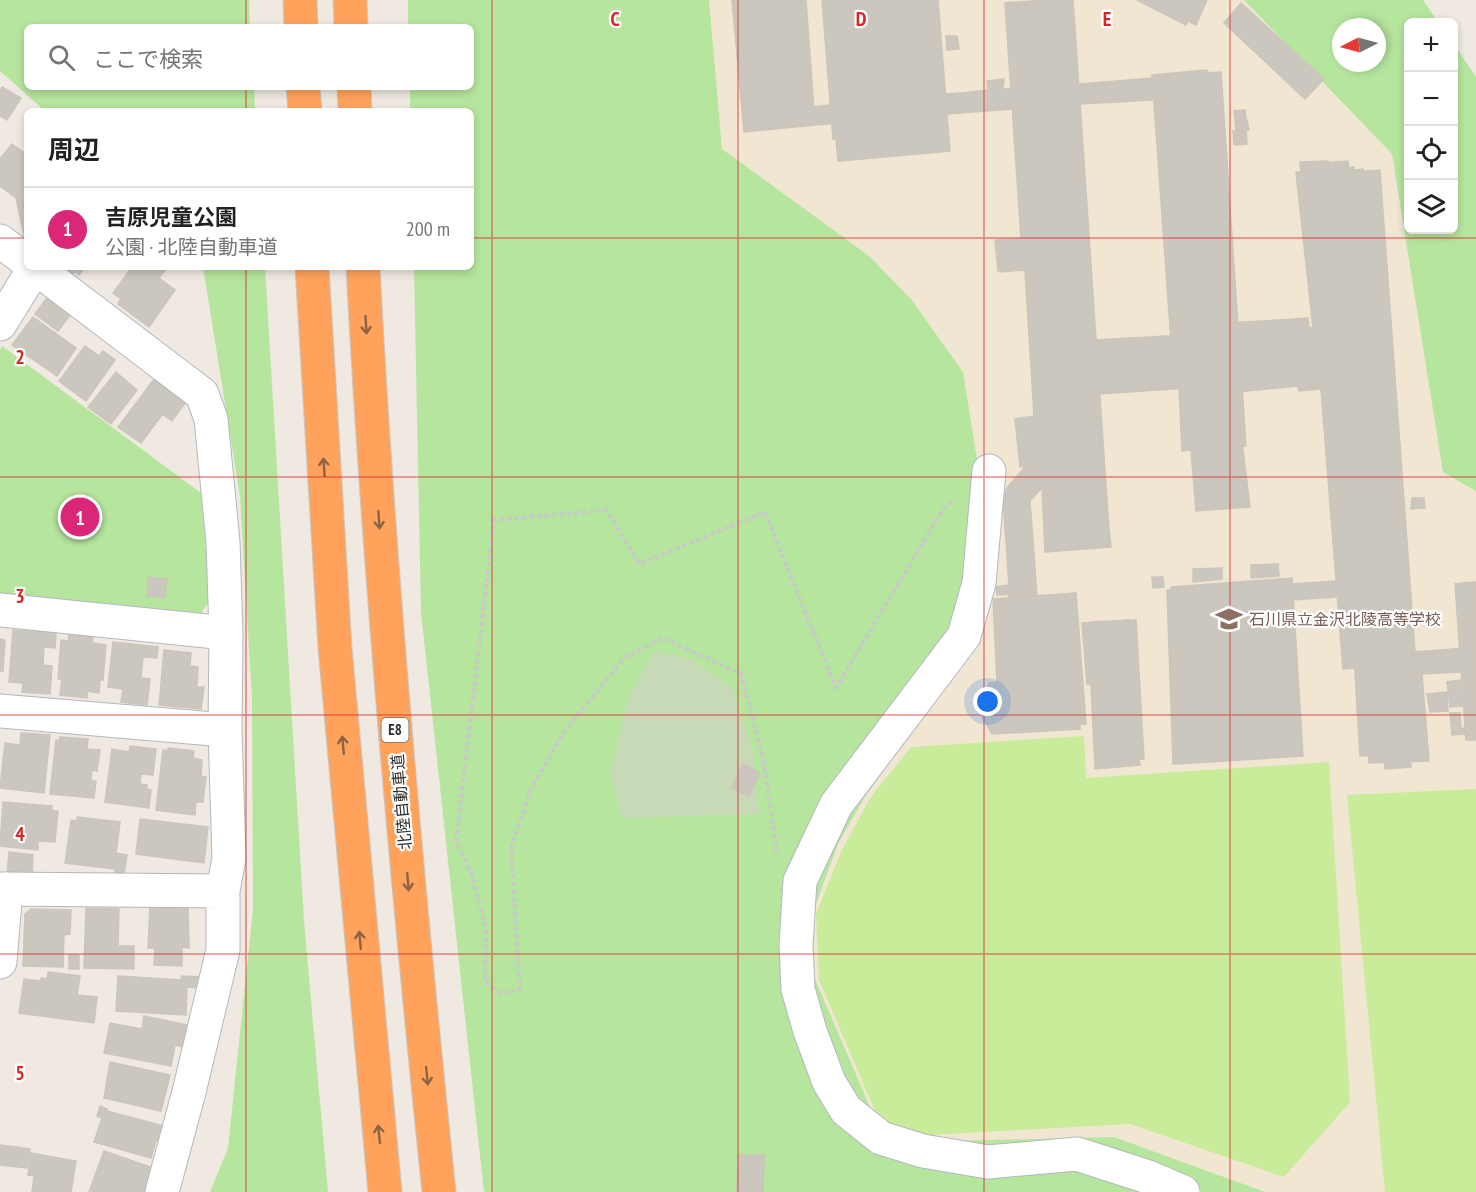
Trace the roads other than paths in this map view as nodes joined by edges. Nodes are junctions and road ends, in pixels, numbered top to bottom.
1 (300, 0) edge
2 (350, 0) edge
3 (301, 24) edge
4 (351, 24) edge
5 (303, 90) edge
6 (354, 90) edge
7 (305, 108) edge
8 (355, 108) edge
9 (0, 241) edge
10 (24, 259) edge
11 (33, 270) edge
12 (39, 270) edge
13 (312, 270) edge
14 (363, 270) edge
15 (0, 324) edge
16 (989, 481) road end
17 (0, 610) edge
18 (226, 633) junction
19 (0, 711) edge
20 (225, 730) junction
21 (3, 889) edge
22 (223, 891) junction
23 (0, 962) edge
24 (162, 1192) edge
25 (385, 1192) edge
26 (439, 1192) edge
27 (1183, 1192) edge

1 - 3 highway
2 - 4 highway
5 - 7 highway
6 - 8 highway
9 - 10 street
11 - 15 street
12 - 18 street
25 -> 13 highway
14 -> 26 highway, 北陸自動車道 / E8
16 - 27 street
17 - 18 street
18 - 20 street
19 - 20 street
20 - 22 street
21 - 22 street
21 - 23 street
22 - 24 street

